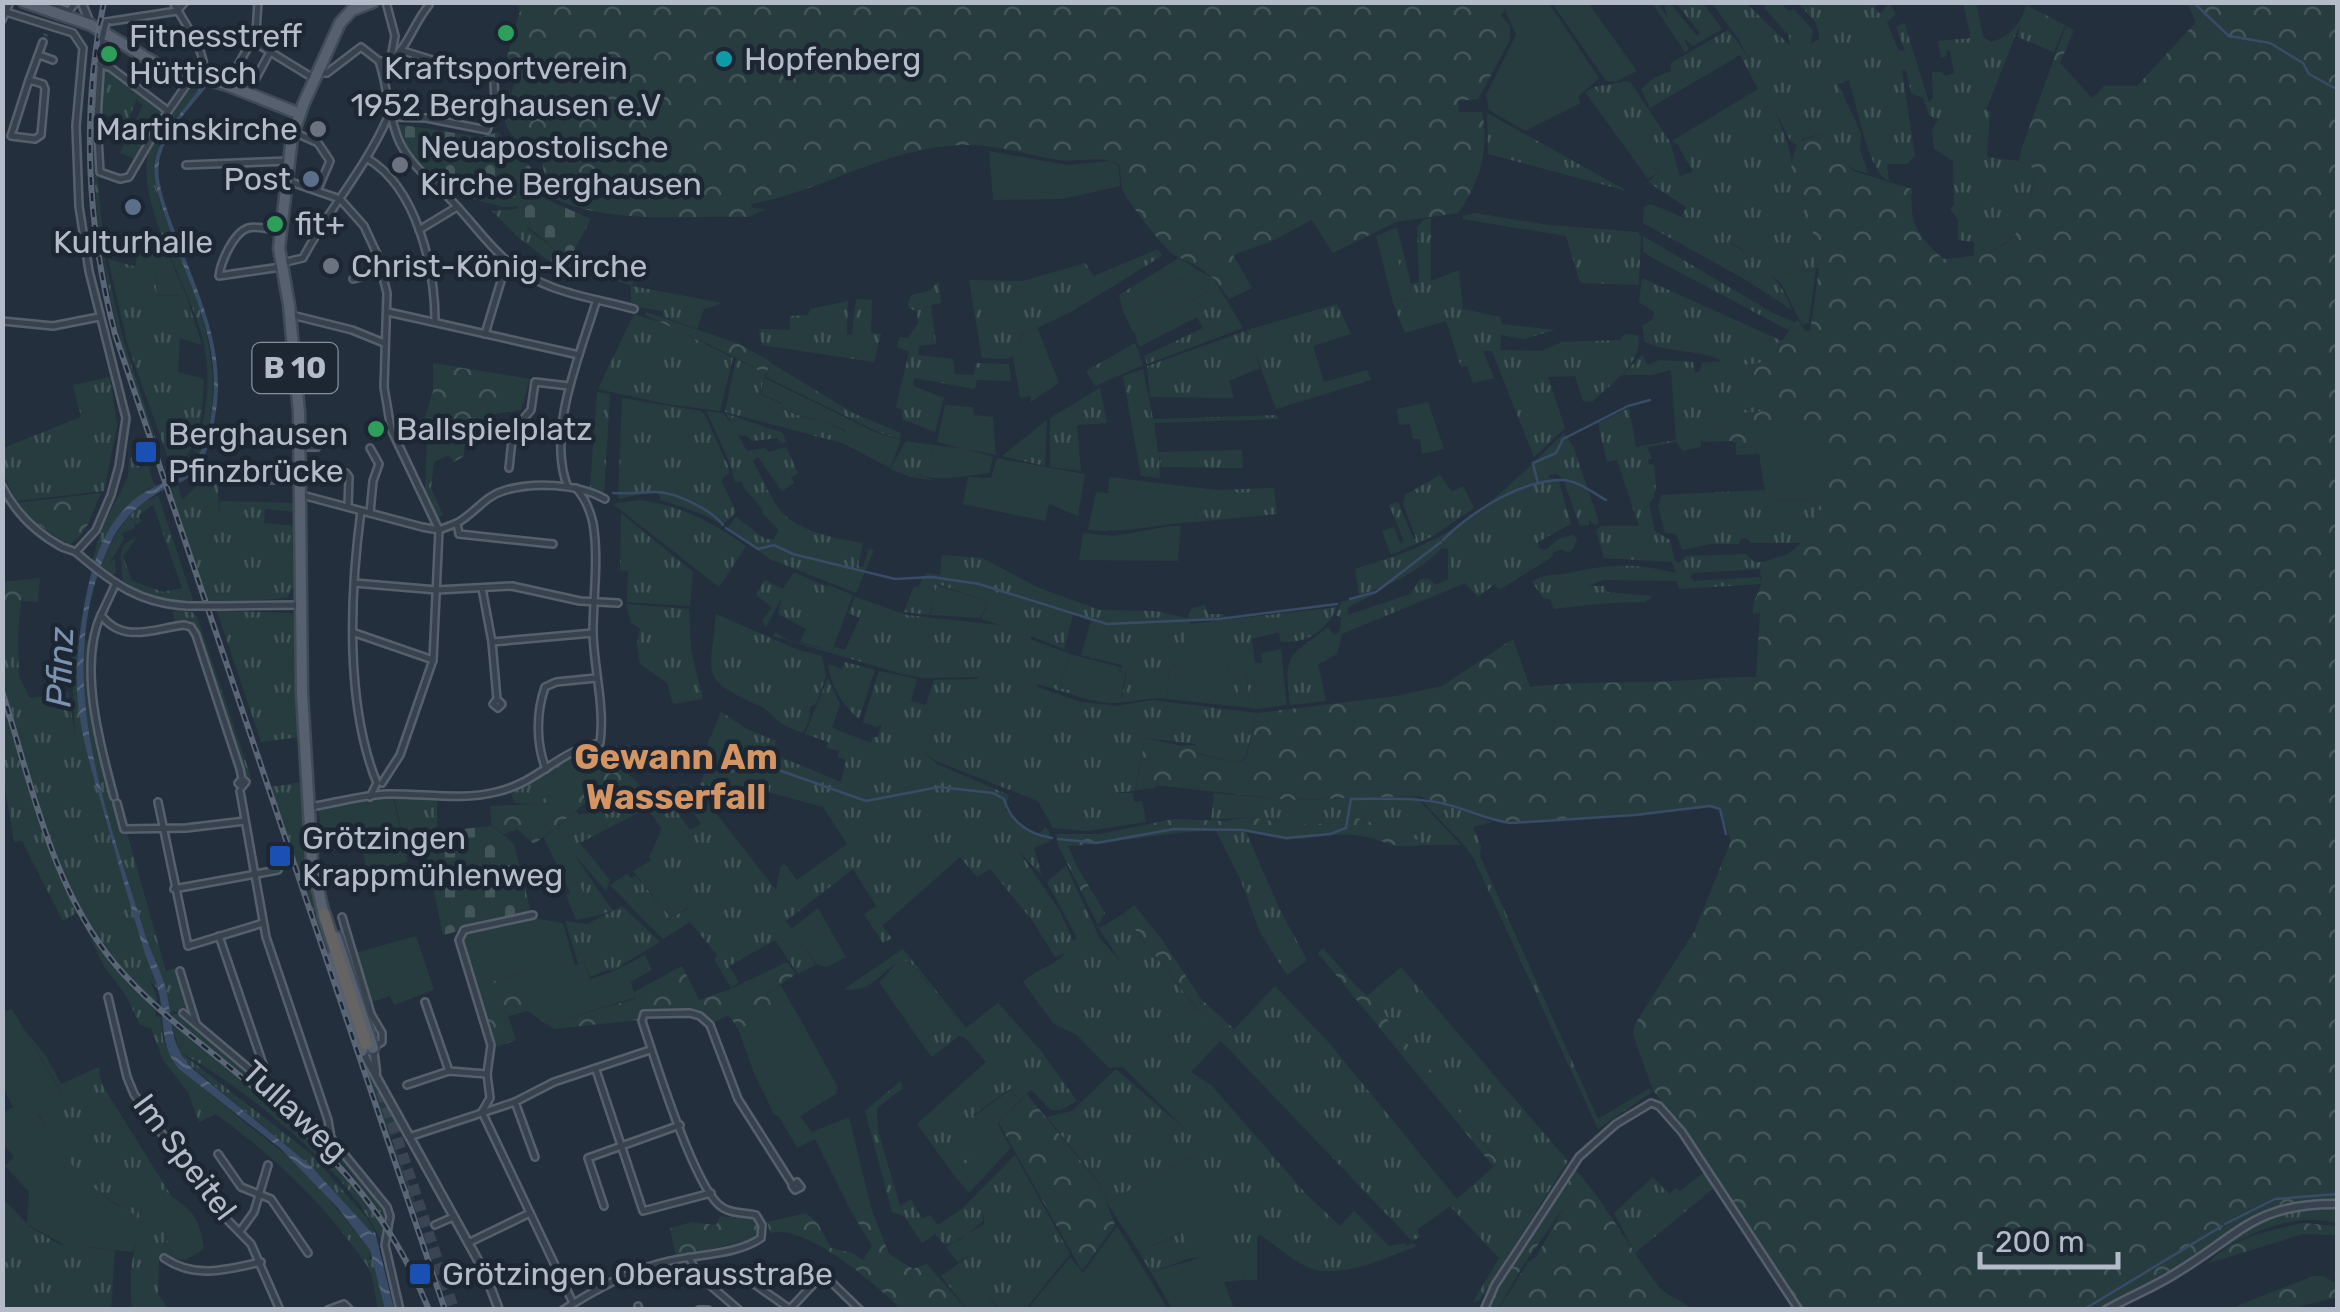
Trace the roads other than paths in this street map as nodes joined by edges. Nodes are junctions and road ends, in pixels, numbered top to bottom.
1 (10, 2) edge
2 (24, 2) edge
3 (43, 2) edge
4 (173, 2) edge
5 (185, 2) edge
6 (258, 2) edge
7 (373, 2) edge
8 (386, 2) edge
9 (81, 4) edge
10 (355, 5) edge
11 (429, 5) dead end
12 (177, 11) junction
13 (6, 12) junction
14 (77, 18) junction
15 (2, 20) edge
16 (49, 26) junction
17 (252, 40) junction
18 (402, 51) junction
19 (270, 52) junction
20 (38, 55) junction
21 (53, 60) dead end
22 (390, 60) junction
23 (379, 62) junction
24 (99, 64) junction
25 (384, 75) junction
26 (316, 76) junction
27 (202, 77) junction
28 (30, 80) junction
29 (227, 85) junction
30 (248, 93) junction
31 (168, 111) junction
32 (300, 114) junction
33 (392, 116) junction
34 (294, 132) junction
35 (368, 159) junction
36 (289, 161) junction
37 (186, 165) dead end
38 (288, 181) junction
39 (318, 189) junction
40 (340, 199) junction
41 (458, 207) junction
42 (419, 230) junction
43 (281, 231) junction
44 (507, 261) junction
45 (280, 265) junction
46 (382, 270) junction
47 (353, 279) dead end
48 (596, 302) junction
49 (634, 309) dead end
50 (388, 312) junction
51 (290, 315) junction
52 (99, 317) junction
53 (435, 321) junction
54 (2, 322) edge
55 (485, 334) junction
56 (384, 344) junction
57 (578, 355) junction
58 (569, 386) junction
59 (337, 435) dead end
60 (300, 447) junction
61 (370, 448) dead end
62 (510, 468) dead end
63 (346, 473) dead end
64 (204, 476) dead end
65 (300, 481) junction
66 (566, 485) junction
67 (2, 486) edge
68 (576, 488) junction
69 (300, 495) junction
70 (586, 501) junction
71 (348, 507) junction
72 (362, 511) junction
73 (370, 513) junction
74 (457, 522) junction
75 (439, 530) junction
76 (451, 533) dead end
77 (460, 534) junction
78 (553, 544) dead end
79 (76, 552) junction
80 (116, 583) junction
81 (352, 583) junction
82 (482, 588) junction
83 (437, 590) junction
84 (594, 602) junction
85 (618, 604) dead end
86 (301, 605) junction
87 (101, 615) junction
88 (593, 633) junction
89 (354, 634) junction
90 (492, 642) junction
91 (432, 660) junction
92 (596, 678) junction
93 (497, 699) dead end
94 (546, 770) junction
95 (242, 778) dead end
96 (379, 783) junction
97 (240, 791) dead end
98 (385, 794) junction
99 (370, 797) junction
100 (158, 802) dead end
101 (310, 806) junction
102 (245, 821) junction
103 (163, 829) junction
104 (278, 870) dead end
105 (254, 874) junction
106 (174, 889) junction
107 (324, 914) joint
108 (533, 916) dead end
109 (342, 917) dead end
110 (263, 924) junction
111 (219, 936) junction
112 (180, 971) dead end
113 (108, 997) dead end
114 (426, 1002) dead end
115 (183, 1013) dead end
116 (196, 1023) junction
117 (367, 1048) junction
118 (651, 1050) junction
119 (596, 1070) junction
120 (449, 1071) junction
121 (488, 1074) junction
122 (264, 1080) junction
123 (407, 1085) dead end
124 (515, 1102) junction
125 (482, 1112) junction
126 (680, 1125) junction
127 (409, 1137) junction
128 (331, 1138) junction
129 (620, 1147) junction
130 (218, 1154) dead end
131 (535, 1157) dead end
132 (268, 1165) dead end
133 (792, 1184) dead end
134 (710, 1193) junction
135 (260, 1195) junction
136 (2338, 1204) edge
137 (604, 1206) dead end
138 (530, 1213) junction
139 (454, 1217) junction
140 (435, 1225) dead end
141 (241, 1230) junction
142 (468, 1243) junction
143 (308, 1253) dead end
144 (689, 1257) junction
145 (164, 1258) dead end
146 (261, 1262) junction
147 (737, 1272) dead end
148 (573, 1303) junction
149 (790, 1309) edge
150 (280, 1310) edge
151 (328, 1310) edge
152 (350, 1310) edge
153 (400, 1310) edge
154 (498, 1310) edge
155 (563, 1310) edge
156 (700, 1310) edge
157 (708, 1310) edge
158 (739, 1310) edge
159 (860, 1310) edge
160 (1484, 1310) edge
161 (1799, 1310) edge
162 (2106, 1310) edge

1 - 13 street
2 - 14 main road
3 - 14 street
4 - 12 street
5 - 12 street
6 - 17 street
7 - 10 main road, B 10
8 - 22 street
9 - 14 street
9 - 14 street
10 - 26 main road, B 10
11 - 18 street
12 - 24 street, bridge
12 - 27 street
13 - 15 street
13 - 16 street
14 - 27 main road
16 - 20 street
16 - 52 street
17 - 19 street
17 - 29 street
18 - 22 street
18 - 33 street
19 - 26 street
19 - 30 street
20 - 21 street
20 - 28 street
22 - 23 street
22 - 25 street
23 - 25 street
23 - 26 street
24 - 31 street
24 - 31 street
25 - 33 street
26 - 32 main road, B 10
27 - 29 main road
27 - 31 street
28 - 28 street
29 - 30 main road
30 - 32 main road
32 - 34 main road, B 10
33 - 35 street
33 - 41 street
34 - 36 main road, B 10
34 - 39 street
35 - 40 street
35 - 42 street
36 - 37 street
36 - 38 main road, B 10
38 - 39 street
38 - 43 main road, B 10
39 - 40 street
40 - 45 street
40 - 46 street
41 - 42 street
41 - 44 street
42 - 53 street
43 - 45 main road, B 10
43 - 45 street
44 - 48 street
44 - 55 street
45 - 51 main road, B 10
46 - 47 street
46 - 50 street
48 - 49 street
48 - 57 street
50 - 53 street
50 - 56 street
51 - 56 street
51 - 60 main road, B 10
52 - 54 street
52 - 79 street
53 - 55 street
55 - 57 street
56 - 75 street
57 - 58 street
58 - 62 street
58 - 66 street
59 - 60 street
60 - 65 main road, B 10
61 - 73 street
63 - 71 street
64 - 65 street
65 - 69 main road, B 10
66 - 68 street
66 - 74 street
67 - 79 street
68 - 70 street
68 - 70 street
69 - 71 street
69 - 86 main road, B 10
70 - 84 street
71 - 72 street
72 - 73 street
72 - 81 street
73 - 75 street
74 - 75 street
74 - 77 street
75 - 83 street
76 - 77 street
77 - 78 street
79 - 80 street
80 - 86 street, bridge
80 - 87 street
81 - 83 street
81 - 89 street
82 - 83 street
82 - 84 street
82 - 90 street
83 - 91 street
84 - 85 street
84 - 88 street
86 - 101 main road, B 10
87 - 95 street
87 - 103 street
88 - 90 street
88 - 92 street
89 - 91 street
89 - 96 street
90 - 93 street
91 - 96 street
92 - 94 street
92 - 94 street
94 - 98 street
96 - 98 street
96 - 99 street
97 - 102 street
98 - 99 street
99 - 101 street
100 - 103 street
101 - 107 main road, B 10
102 - 103 street
102 - 105 street
103 - 106 street
104 - 105 street
105 - 106 street
105 - 110 street
106 - 111 street
107 - 117 highway, B 10
108 - 121 street
109 - 117 street
110 - 111 street
110 - 128 street
111 - 122 street
112 - 116 street
113 - 141 street, Im Speitel
114 - 120 street
115 - 116 street, Tullaweg
116 - 122 street, Tullaweg
117 - 127 street
118 - 119 street
118 - 126 street
118 - 133 street
119 - 124 street
119 - 129 street
120 - 121 street
120 - 123 street
121 - 125 street
122 - 128 street, Tullaweg
124 - 125 street
124 - 131 street
125 - 127 street
125 - 138 street
126 - 129 street
126 - 134 street
127 - 139 street
128 - 153 street, Tullaweg
129 - 134 street
129 - 137 street
130 - 135 street
132 - 135 street
134 - 144 street
135 - 141 street
135 - 143 street
136 - 162 street
138 - 142 street
138 - 148 street
139 - 140 street
139 - 142 street
141 - 146 street, Im Speitel
142 - 154 street
144 - 148 street
144 - 158 street
145 - 146 street
146 - 150 street, Im Speitel
147 - 149 street
148 - 155 street
149 - 159 street
151 - 152 street
156 - 157 street
160 - 161 street

